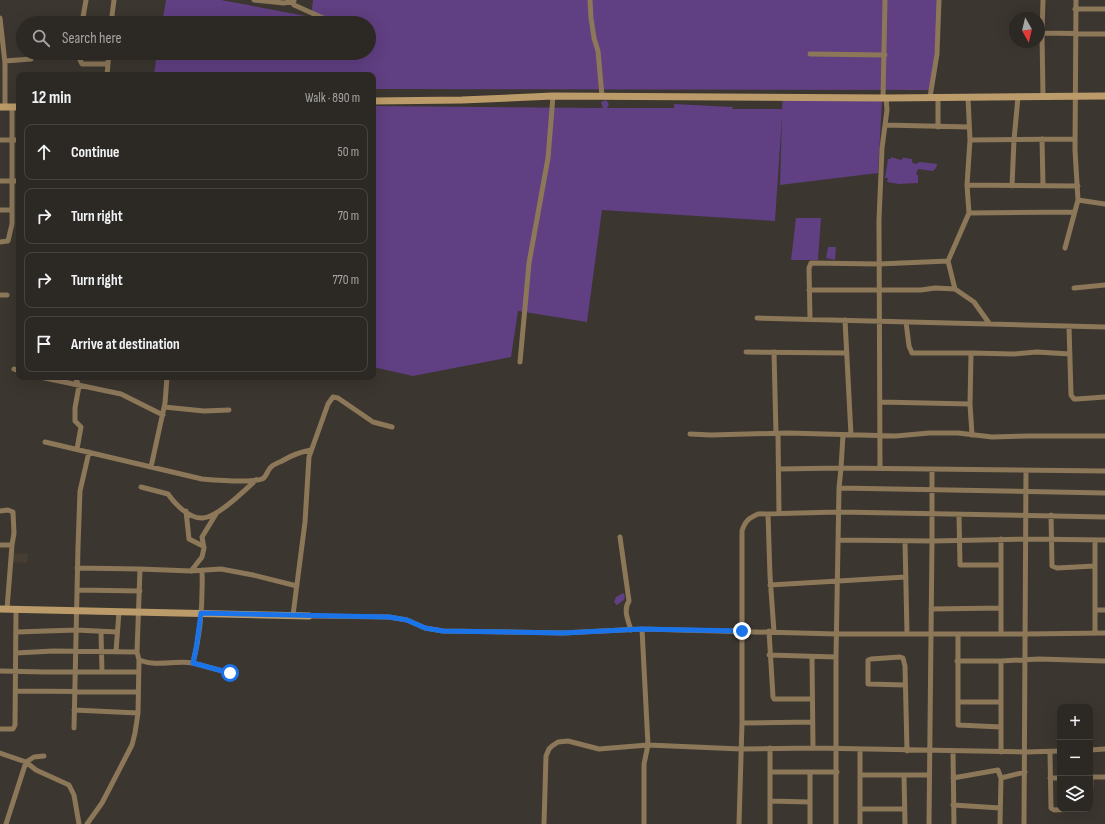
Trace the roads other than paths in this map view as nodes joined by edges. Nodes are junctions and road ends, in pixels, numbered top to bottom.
1 (86, 0) edge
2 (114, 0) edge
3 (254, 0) edge
4 (590, 0) edge
5 (885, 0) edge
6 (939, 0) edge
7 (1043, 0) edge
8 (1076, 0) edge
9 (263, 1) edge
10 (293, 1) edge
11 (1075, 9) junction
12 (1105, 9) edge
13 (1043, 12) edge
14 (83, 16) edge
15 (113, 16) edge
16 (319, 16) edge
17 (0, 18) edge
18 (1045, 33) edge
19 (1075, 33) junction
20 (1105, 34) edge
21 (1042, 48) edge
22 (810, 54) dead end
23 (885, 55) junction
24 (18, 60) edge
25 (80, 60) edge
26 (108, 60) edge
27 (4, 61) junction
28 (108, 64) junction
29 (107, 72) edge
30 (554, 96) junction
31 (602, 96) junction
32 (1075, 96) junction
33 (1105, 96) edge
34 (934, 97) junction
35 (968, 97) junction
36 (1018, 97) junction
37 (1043, 97) junction
38 (885, 98) junction
39 (376, 101) edge
40 (9, 107) edge
41 (885, 125) junction
42 (938, 127) junction
43 (969, 127) junction
44 (1042, 139) junction
45 (1075, 139) junction
46 (0, 140) edge
47 (12, 140) junction
48 (16, 140) edge
49 (970, 140) junction
50 (1014, 140) junction
51 (0, 181) edge
52 (12, 181) junction
53 (16, 181) edge
54 (966, 185) junction
55 (1012, 186) junction
56 (1043, 186) junction
57 (1078, 186) junction
58 (1078, 200) junction
59 (1105, 204) edge
60 (0, 210) edge
61 (12, 210) junction
62 (1075, 212) junction
63 (970, 213) junction
64 (0, 242) edge
65 (1065, 248) dead end
66 (948, 261) junction
67 (879, 264) junction
68 (1105, 284) edge
69 (1074, 288) dead end
70 (955, 289) junction
71 (809, 290) junction
72 (880, 290) junction
73 (0, 295) edge
74 (7, 295) dead end
75 (757, 318) dead end
76 (810, 319) junction
77 (845, 320) junction
78 (880, 321) junction
79 (906, 322) junction
80 (989, 323) junction
81 (1069, 326) junction
82 (1105, 327) edge
83 (746, 352) dead end
84 (774, 352) junction
85 (847, 353) junction
86 (971, 353) junction
87 (1070, 354) junction
88 (520, 362) dead end
89 (53, 380) edge
90 (77, 380) edge
91 (167, 380) edge
92 (79, 386) junction
93 (1105, 397) edge
94 (880, 402) junction
95 (970, 404) junction
96 (164, 407) junction
97 (229, 410) dead end
98 (163, 414) junction
99 (392, 427) dead end
100 (690, 434) dead end
101 (777, 434) junction
102 (843, 435) junction
103 (851, 435) junction
104 (880, 435) junction
105 (972, 435) junction
106 (1105, 436) edge
107 (45, 442) dead end
108 (77, 449) junction
109 (311, 450) junction
110 (89, 452) junction
111 (151, 467) junction
112 (880, 467) junction
113 (841, 468) junction
114 (779, 469) junction
115 (932, 470) junction
116 (1026, 471) junction
117 (1105, 472) edge
118 (257, 480) junction
119 (141, 487) dead end
120 (839, 488) junction
121 (932, 490) junction
122 (1026, 491) junction
123 (1105, 493) edge
124 (0, 510) edge
125 (186, 511) junction
126 (838, 512) junction
127 (216, 514) junction
128 (768, 514) junction
129 (779, 514) junction
130 (932, 515) junction
131 (959, 515) junction
132 (1026, 515) junction
133 (1051, 515) junction
134 (1105, 516) edge
135 (620, 537) dead end
136 (1026, 539) junction
137 (1051, 539) junction
138 (838, 540) junction
139 (1001, 540) junction
140 (1095, 540) junction
141 (1105, 540) edge
142 (905, 541) junction
143 (932, 541) junction
144 (959, 541) junction
145 (0, 545) edge
146 (12, 545) junction
147 (203, 546) junction
148 (1001, 565) junction
149 (1095, 566) junction
150 (77, 568) junction
151 (140, 569) junction
152 (202, 570) junction
153 (191, 571) junction
154 (906, 577) junction
155 (838, 581) junction
156 (770, 585) junction
157 (297, 586) junction
158 (77, 590) junction
159 (140, 591) junction
160 (932, 608) junction
161 (1001, 608) junction
162 (4, 609) edge
163 (16, 610) junction
164 (1095, 610) junction
165 (1105, 610) edge
166 (76, 611) junction
167 (119, 612) junction
168 (139, 612) junction
169 (201, 613) junction
170 (293, 615) junction
171 (309, 616) joint
172 (642, 629) junction
173 (76, 630) junction
174 (631, 630) junction
175 (742, 631) junction
176 (771, 631) junction
177 (16, 632) junction
178 (101, 632) junction
179 (117, 632) junction
180 (1095, 633) junction
181 (1105, 633) edge
182 (837, 634) junction
183 (907, 634) junction
184 (931, 634) junction
185 (958, 634) junction
186 (1001, 634) junction
187 (1026, 634) junction
188 (76, 651) junction
189 (101, 651) junction
190 (116, 651) junction
191 (137, 652) junction
192 (16, 653) junction
193 (769, 655) junction
194 (812, 657) junction
195 (836, 657) junction
196 (1026, 659) junction
197 (139, 660) junction
198 (957, 661) junction
199 (1105, 661) edge
200 (1000, 662) junction
201 (193, 663) junction
202 (0, 671) edge
203 (16, 672) junction
204 (75, 672) junction
205 (102, 672) junction
206 (138, 672) junction
207 (230, 673) dead end
208 (905, 685) junction
209 (16, 691) junction
210 (74, 692) junction
211 (138, 692) junction
212 (812, 699) junction
213 (958, 702) junction
214 (1001, 702) junction
215 (74, 710) junction
216 (138, 713) junction
217 (812, 722) junction
218 (742, 723) junction
219 (1001, 727) junction
220 (74, 728) dead end
221 (0, 729) edge
222 (648, 745) junction
223 (770, 748) junction
224 (813, 748) junction
225 (741, 749) junction
226 (836, 749) junction
227 (1105, 749) edge
228 (860, 750) junction
229 (1093, 750) edge
230 (906, 751) junction
231 (930, 751) junction
232 (953, 751) junction
233 (1057, 751) edge
234 (1001, 752) junction
235 (1026, 752) junction
236 (1050, 752) junction
237 (0, 753) edge
238 (44, 756) dead end
239 (26, 762) junction
240 (770, 772) junction
241 (837, 772) junction
242 (1025, 772) junction
243 (810, 773) junction
244 (860, 775) junction
245 (904, 775) junction
246 (929, 775) junction
247 (1093, 777) edge
248 (1105, 777) edge
249 (953, 778) junction
250 (1001, 778) junction
251 (1050, 778) junction
252 (1057, 778) edge
253 (770, 802) junction
254 (809, 802) junction
255 (953, 805) junction
256 (1000, 808) junction
257 (860, 809) junction
258 (904, 809) junction
259 (1057, 809) edge
260 (6, 824) edge
261 (79, 824) edge
262 (88, 824) edge
263 (544, 824) edge
264 (644, 824) edge
265 (739, 824) edge
266 (770, 824) edge
267 (810, 824) edge
268 (836, 824) edge
269 (860, 824) edge
270 (905, 824) edge
271 (929, 824) edge
272 (954, 824) edge
273 (1000, 824) edge
274 (1024, 824) edge

1 - 14 street
2 - 15 street
3 - 9 street
4 - 31 street
5 - 23 street
6 - 34 street
7 - 13 street
8 - 11 street
9 - 10 street
10 - 16 street
11 - 12 street
11 - 19 street
17 - 27 street
18 - 19 street
19 - 20 street
19 - 32 street
21 - 37 street
22 - 23 street
23 - 38 street
24 - 27 street
25 - 28 street
26 - 28 street
27 - 40 street
28 - 29 street
30 - 31 street
30 - 39 street
30 - 88 street
31 - 38 street
32 - 33 street
32 - 37 street
32 - 45 street
34 - 35 street
34 - 38 street
34 - 42 street
35 - 36 street
35 - 43 street
36 - 37 street
36 - 50 street
38 - 41 street
40 - 47 street
41 - 42 street
41 - 67 street
42 - 43 street
43 - 49 street
44 - 45 street
44 - 50 street
44 - 56 street
45 - 57 street
46 - 47 street
47 - 48 street
47 - 52 street
49 - 50 street
49 - 54 street
50 - 55 street
51 - 52 street
52 - 53 street
52 - 61 street
54 - 55 street
54 - 63 street
55 - 56 street
56 - 57 street
57 - 58 street
58 - 59 street
58 - 62 street
60 - 61 street
61 - 64 street
62 - 63 street
62 - 65 street
63 - 66 street
66 - 67 street
66 - 70 street
67 - 71 street
67 - 72 street
68 - 69 street
70 - 72 street
70 - 80 street
71 - 72 street
71 - 76 street
72 - 78 street
73 - 74 street
75 - 76 street
76 - 77 street
77 - 78 street
77 - 85 street
78 - 79 street
78 - 94 street
79 - 80 street
79 - 86 street
80 - 81 street
81 - 82 street
81 - 87 street
83 - 84 street
84 - 85 street
84 - 101 street
85 - 103 street
86 - 87 street
86 - 95 street
87 - 93 street
89 - 92 street
90 - 92 street
91 - 96 street
92 - 98 street
92 - 108 street
94 - 95 street
94 - 104 street
95 - 105 street
96 - 97 street
96 - 98 street
98 - 111 street
99 - 109 street
100 - 101 street
101 - 102 street
101 - 114 street
102 - 103 street
102 - 113 street
103 - 104 street
104 - 105 street
104 - 112 street
105 - 106 street
107 - 108 street
108 - 110 street
109 - 118 street
109 - 157 street
110 - 111 street
110 - 150 street
111 - 118 street
112 - 113 street
112 - 115 street
113 - 114 street
113 - 120 street
114 - 129 street
115 - 116 street
115 - 121 street
116 - 117 street
116 - 122 street
118 - 127 street
119 - 125 street
120 - 121 street
120 - 126 street
121 - 122 street
121 - 130 street
122 - 123 street
122 - 132 street
124 - 146 street
125 - 127 street
125 - 147 street
126 - 129 street
126 - 130 street
126 - 138 street
127 - 147 street
128 - 129 street
128 - 156 street
128 - 175 street
130 - 131 street
130 - 143 street
131 - 132 street
131 - 144 street
132 - 133 street
132 - 136 street
133 - 134 street
133 - 137 street
135 - 174 street
136 - 137 street
136 - 139 street
136 - 187 street
137 - 140 street
137 - 149 street
138 - 142 street
138 - 155 street
139 - 144 street
139 - 148 street
140 - 141 street
140 - 149 street
142 - 143 street
142 - 154 street
143 - 144 street
143 - 160 street
144 - 148 street
145 - 146 street
146 - 162 street
147 - 153 street
148 - 161 street
149 - 164 street
150 - 151 street
150 - 158 street
151 - 153 street
151 - 159 street
152 - 153 street
152 - 157 street
152 - 169 street
154 - 155 street
154 - 183 street
155 - 156 street
155 - 182 street
156 - 176 street
157 - 170 street
158 - 159 street
158 - 166 street
159 - 168 street
160 - 161 street
160 - 184 street
161 - 186 street
162 - 163 street
163 - 166 street
163 - 177 street
164 - 165 street
164 - 180 street
166 - 167 street
166 - 173 street
167 - 168 street
167 - 179 street
168 - 169 street
168 - 191 street
169 - 170 street
169 - 201 street
170 - 171 street
171 - 174 street
172 - 174 street
172 - 175 street
172 - 222 street
173 - 177 street
173 - 178 street
173 - 188 street
175 - 176 street
175 - 218 street
176 - 182 street
176 - 193 street
177 - 192 street
178 - 179 street
178 - 189 street
179 - 190 street
180 - 181 street
180 - 187 street
182 - 183 street
182 - 195 street
183 - 184 street
184 - 185 street
184 - 231 street
185 - 186 street
185 - 198 street
186 - 187 street
187 - 196 street
188 - 189 street
188 - 192 street
188 - 204 street
189 - 190 street
189 - 205 street
190 - 191 street
191 - 197 street
192 - 203 street
193 - 194 street
193 - 212 street
194 - 195 street
194 - 212 street
195 - 226 street
196 - 199 street
196 - 200 street
196 - 235 street
197 - 201 street
197 - 206 street
198 - 200 street
198 - 213 street
200 - 214 street
201 - 207 street
202 - 203 street
203 - 204 street
203 - 209 street
204 - 205 street
204 - 210 street
205 - 206 street
206 - 211 street
208 - 208 street
208 - 230 street
209 - 210 street
209 - 221 street
210 - 211 street
210 - 215 street
211 - 216 street
212 - 217 street
213 - 214 street
213 - 219 street
214 - 219 street
215 - 216 street
215 - 220 street
216 - 262 street
217 - 218 street
217 - 224 street
218 - 225 street
219 - 234 street
222 - 225 street
222 - 263 street
222 - 264 street
223 - 224 street
223 - 225 street
223 - 240 street
224 - 226 street
225 - 265 street
226 - 228 street
226 - 241 street
227 - 229 street
228 - 230 street
228 - 244 street
230 - 231 street
231 - 232 street
231 - 246 street
232 - 234 street
232 - 249 street
233 - 236 street
234 - 235 street
235 - 236 street
235 - 242 street
236 - 251 street
237 - 239 street
238 - 239 street
239 - 260 street
239 - 261 street
240 - 243 street
240 - 253 street
241 - 243 street
241 - 268 street
242 - 250 street
242 - 274 street
243 - 254 street
244 - 245 street
244 - 257 street
245 - 246 street
245 - 258 street
246 - 271 street
247 - 248 street
249 - 250 street
249 - 255 street
250 - 256 street
251 - 252 street
251 - 259 street
253 - 254 street
253 - 266 street
254 - 267 street
255 - 256 street
255 - 272 street
256 - 273 street
257 - 258 street
257 - 269 street
258 - 270 street

